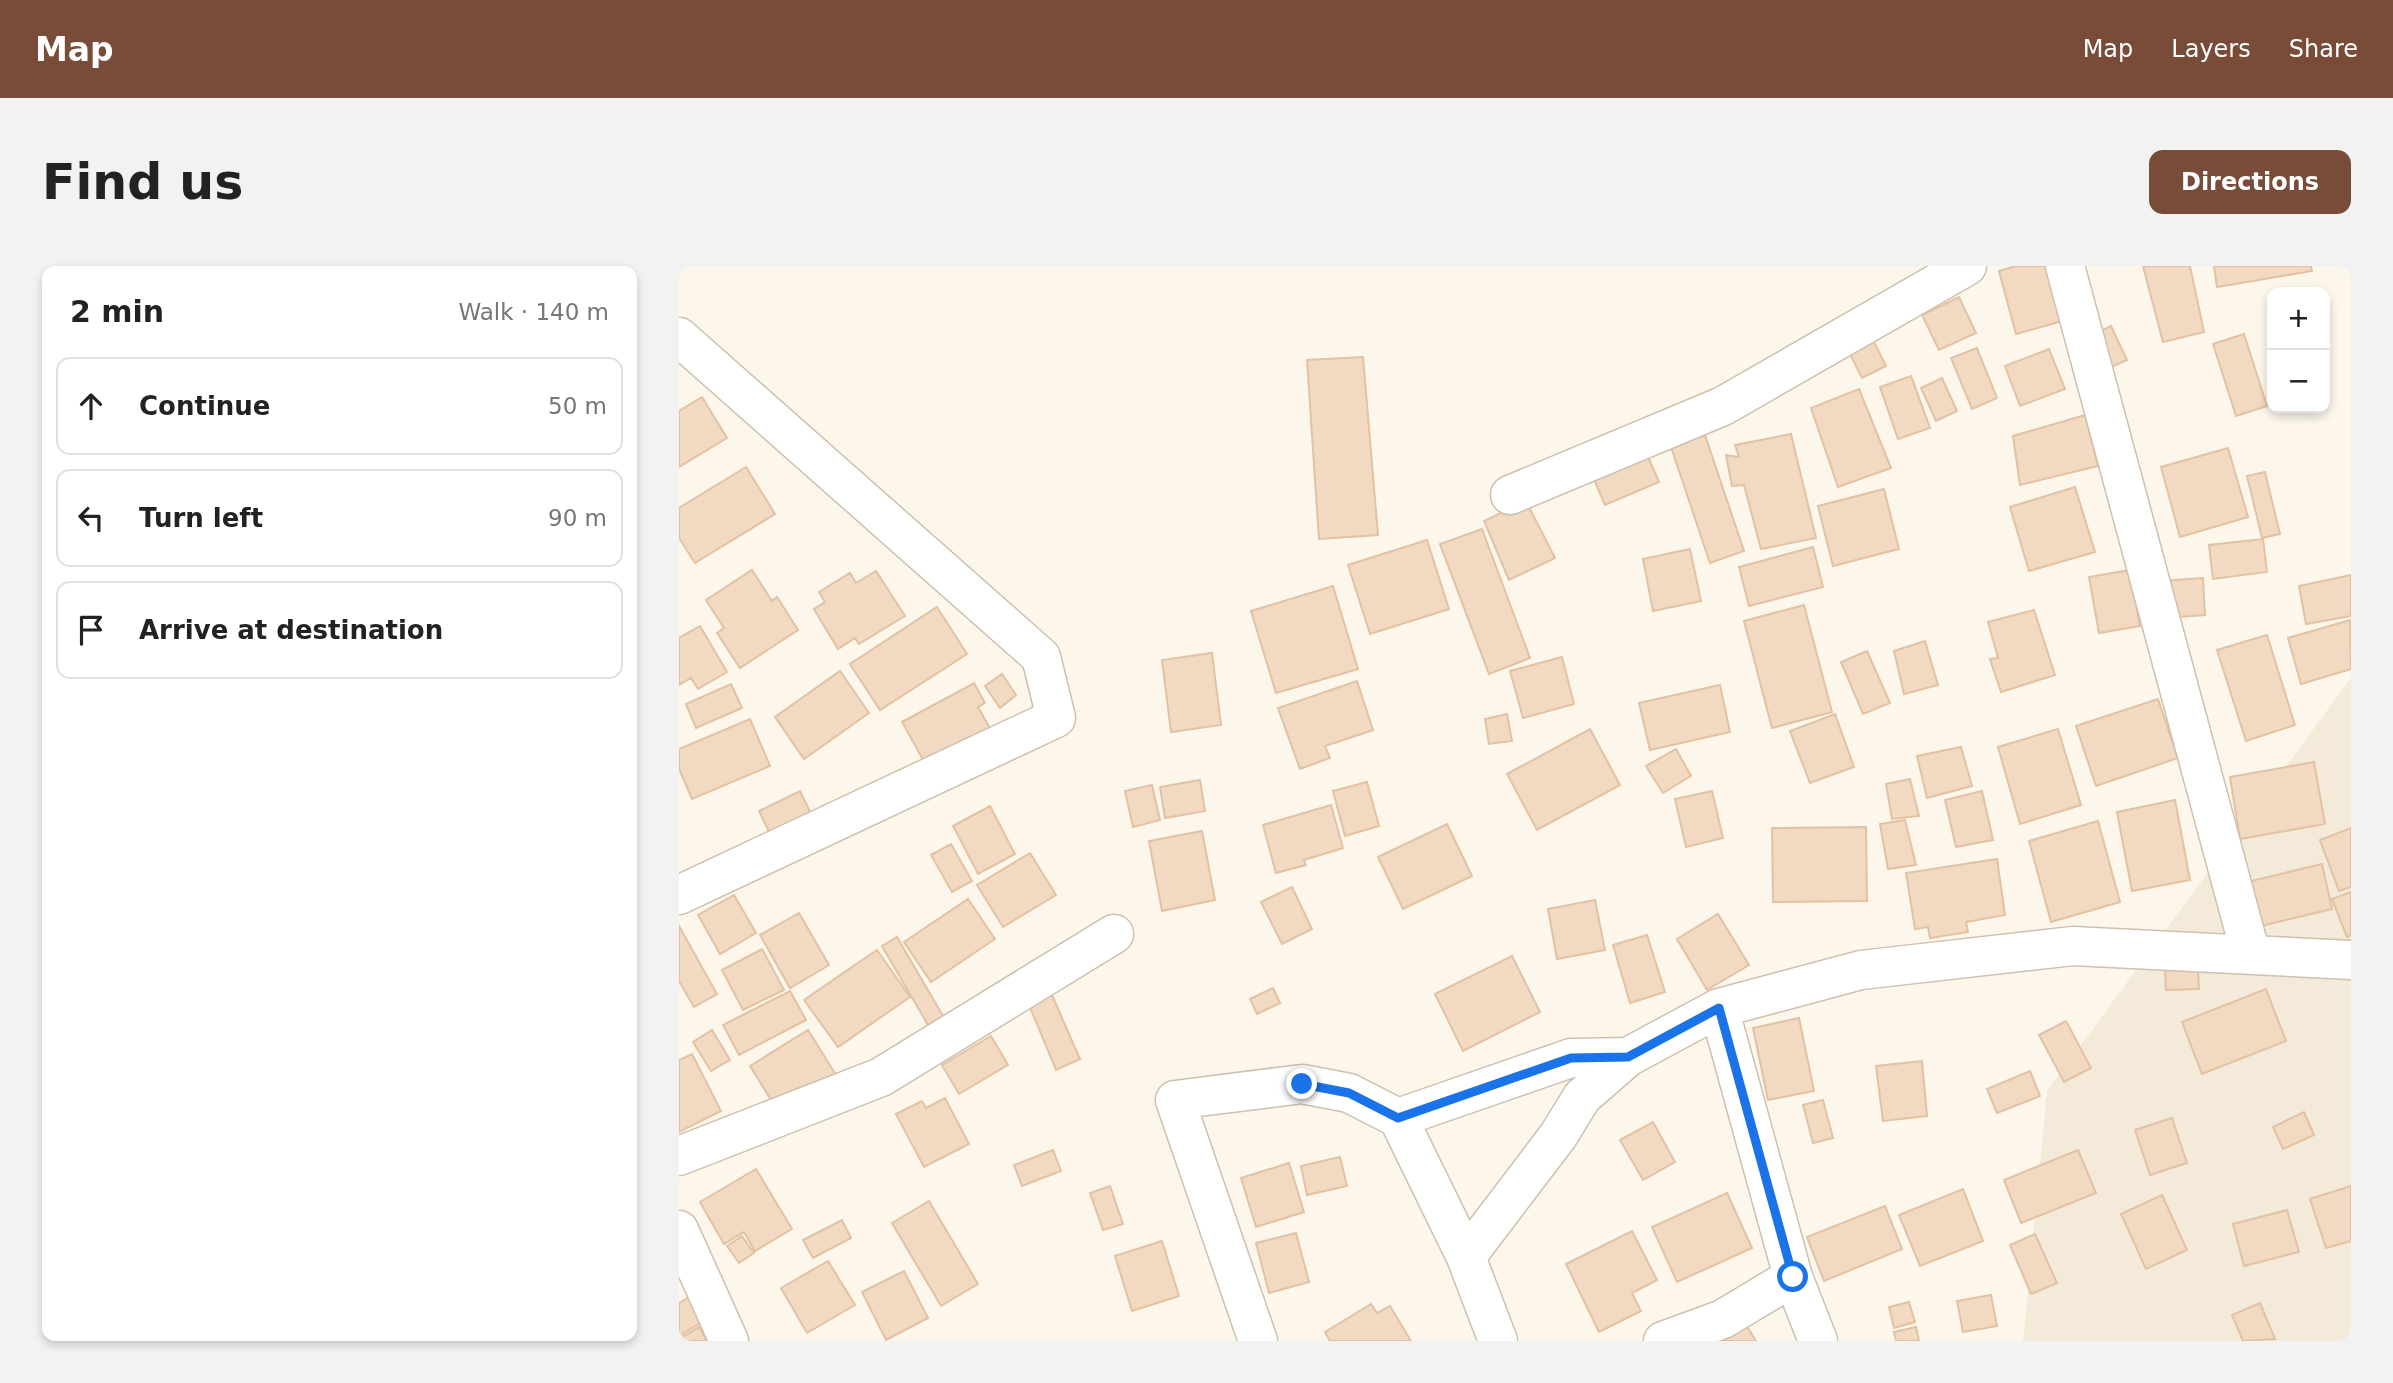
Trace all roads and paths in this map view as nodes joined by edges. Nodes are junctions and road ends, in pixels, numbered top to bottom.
1 (1967, 266) edge
2 (2065, 266) edge
3 (679, 337) edge
4 (1510, 495) dead end
5 (679, 895) edge
6 (1114, 934) dead end
7 (2251, 955) junction
8 (2351, 960) edge
9 (1719, 1008) junction
10 (1628, 1057) junction
11 (1398, 1118) junction
12 (679, 1156) edge
13 (679, 1230) edge
14 (1466, 1258) junction
15 (1793, 1277) junction
16 (729, 1341) edge
17 (1258, 1341) edge
18 (1498, 1341) edge
19 (1663, 1341) edge
20 (1818, 1341) edge

1 - 4 street
2 - 7 street
3 - 5 street
6 - 12 street
7 - 8 street
7 - 9 street
9 - 10 street
9 - 15 street
10 - 11 street
10 - 14 street
11 - 14 street
11 - 17 street
13 - 16 street
14 - 18 street
15 - 19 street
15 - 20 street

